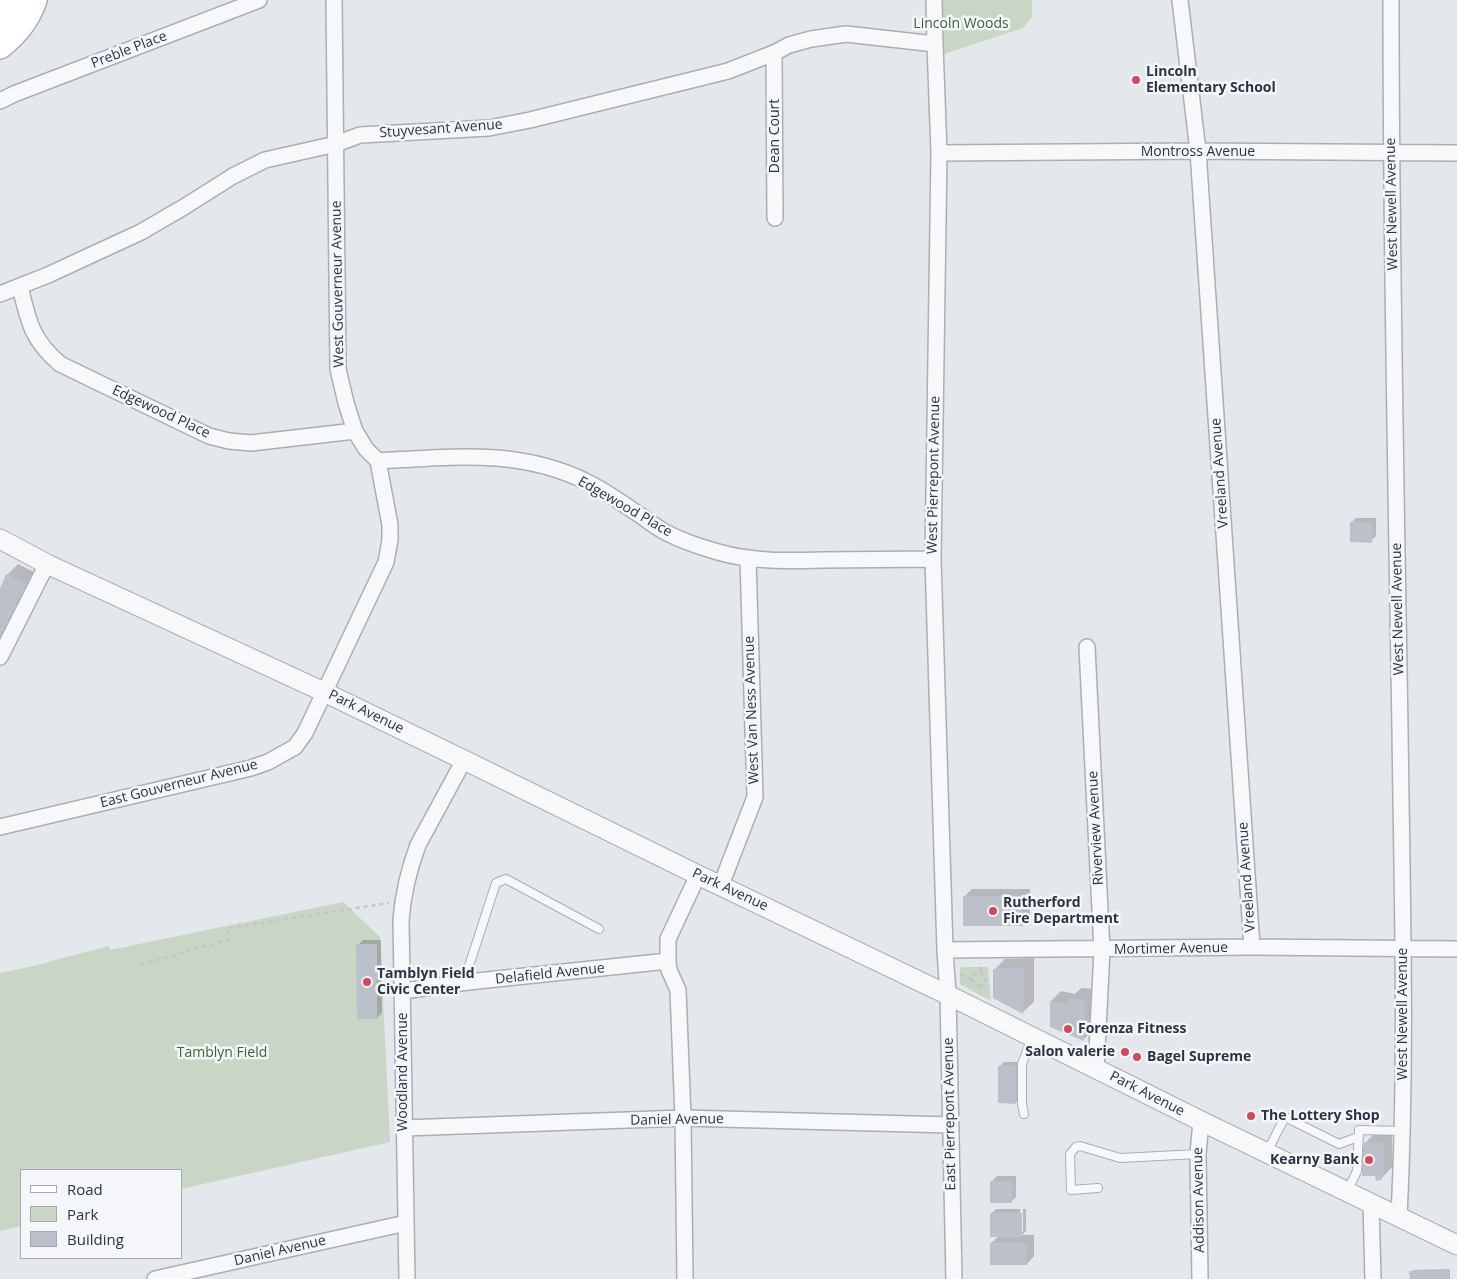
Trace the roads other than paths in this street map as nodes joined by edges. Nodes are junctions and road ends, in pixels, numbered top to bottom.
1 (16, 0) edge
2 (34, 0) edge
3 (258, 0) edge
4 (334, 0) edge
5 (934, 0) edge
6 (1180, 0) edge
7 (1390, 0) edge
8 (0, 24) edge
9 (934, 44) junction
10 (0, 46) edge
11 (774, 53) junction
12 (0, 101) edge
13 (336, 144) junction
14 (1198, 151) junction
15 (939, 153) junction
16 (1391, 153) junction
17 (1457, 153) edge
18 (776, 218) dead end
19 (20, 286) junction
20 (0, 294) edge
21 (355, 431) junction
22 (378, 461) junction
23 (0, 539) edge
24 (748, 558) junction
25 (933, 559) junction
26 (47, 564) junction
27 (1088, 647) dead end
28 (0, 657) edge
29 (324, 692) junction
30 (464, 760) junction
31 (0, 827) edge
32 (698, 875) junction
33 (721, 885) junction
34 (599, 929) dead end
35 (1252, 948) junction
36 (1403, 948) junction
37 (1457, 949) edge
38 (945, 950) junction
39 (1102, 950) junction
40 (668, 961) junction
41 (468, 982) junction
42 (403, 991) junction
43 (948, 995) junction
44 (1032, 1038) junction
45 (1096, 1069) junction
46 (1024, 1114) dead end
47 (683, 1118) junction
48 (1201, 1121) junction
49 (951, 1125) junction
50 (404, 1128) junction
51 (1403, 1131) junction
52 (1358, 1137) junction
53 (1267, 1152) junction
54 (1198, 1154) junction
55 (1098, 1188) dead end
56 (1347, 1192) junction
57 (1371, 1204) junction
58 (1399, 1217) junction
59 (406, 1223) junction
60 (1457, 1245) edge
61 (154, 1279) edge
62 (407, 1279) edge
63 (684, 1279) edge
64 (954, 1279) edge
65 (1200, 1279) edge
66 (1373, 1279) edge

1 - 8 highway
2 - 10 main road
3 - 12 street, Preble Place
4 - 13 street, West Gouverneur Avenue
5 - 9 street, West Pierrepont Avenue
6 - 14 street, Vreeland Avenue
7 - 16 street, West Newell Avenue
9 - 11 street, Stuyvesant Avenue
9 - 15 street, West Pierrepont Avenue
11 - 13 street, Stuyvesant Avenue
11 - 18 street, Dean Court
13 - 19 street, Stuyvesant Avenue
13 - 21 street, West Gouverneur Avenue
14 - 15 street, Montross Avenue
14 - 16 street, Montross Avenue
14 - 35 street, Vreeland Avenue
15 - 25 street, West Pierrepont Avenue
16 - 17 street, Montross Avenue
16 - 36 street, West Newell Avenue
19 - 20 street, Stuyvesant Avenue
19 - 21 street, Edgewood Place
21 - 22 street, West Gouverneur Avenue
22 - 24 street, Edgewood Place
22 - 29 street
23 - 26 street, Park Avenue
24 - 25 street, Edgewood Place
24 - 33 street, West Van Ness Avenue
25 - 38 street, West Pierrepont Avenue
26 - 28 street
26 - 29 street, Park Avenue
27 - 39 street, Riverview Avenue
29 - 30 street, Park Avenue
29 - 31 street, East Gouverneur Avenue
30 - 32 street, Park Avenue
30 - 42 street, Woodland Avenue
32 - 33 street, Park Avenue
32 - 40 street
33 - 43 street, Park Avenue
34 - 41 lane
35 - 36 street, Mortimer Avenue
35 - 39 street, Mortimer Avenue
36 - 37 street, Mortimer Avenue
36 - 51 street, West Newell Avenue
38 - 39 street, Mortimer Avenue
38 - 43 street, East Pierrepont Avenue
39 - 45 street, Riverview Avenue
40 - 41 street, Delafield Avenue
40 - 47 street
41 - 42 street, Delafield Avenue
42 - 50 street, Woodland Avenue
43 - 44 street, Park Avenue
43 - 49 street, East Pierrepont Avenue
44 - 45 street, Park Avenue
44 - 46 lane
45 - 48 street, Park Avenue
47 - 49 street, Daniel Avenue
47 - 50 street, Daniel Avenue
47 - 63 street
48 - 53 street, Park Avenue
48 - 54 street, Addison Avenue
49 - 64 street, East Pierrepont Avenue
50 - 59 street, Woodland Avenue
51 - 52 lane
51 - 58 street, West Newell Avenue
52 - 53 lane
52 - 56 lane
53 - 56 street, Park Avenue
54 - 55 lane
54 - 65 street, Addison Avenue
56 - 57 street, Park Avenue
57 - 58 street, Park Avenue
57 - 66 street
58 - 60 street, Park Avenue
59 - 61 street, Daniel Avenue
59 - 62 street, Woodland Avenue

